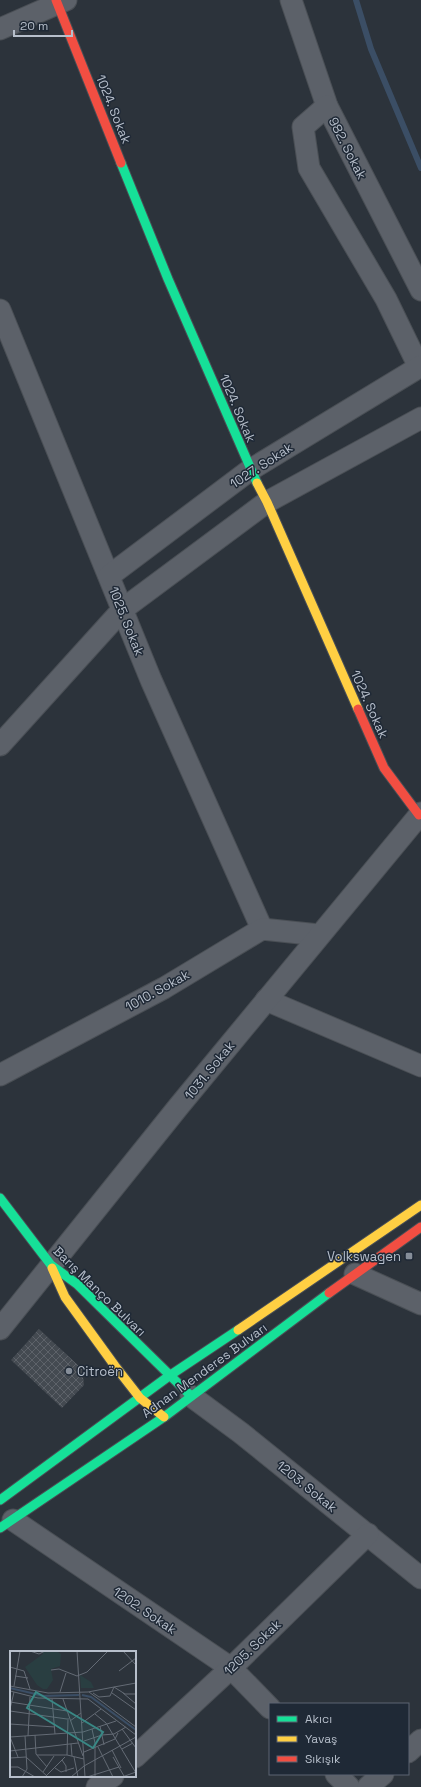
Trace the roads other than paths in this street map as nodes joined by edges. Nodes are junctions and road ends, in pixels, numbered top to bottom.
1 (291, 0) edge
2 (60, 1) edge
3 (0, 29) edge
4 (327, 106) junction
5 (421, 290) edge
6 (0, 310) edge
7 (420, 367) edge
8 (421, 418) edge
9 (250, 470) junction
10 (267, 502) junction
11 (109, 576) junction
12 (123, 609) junction
13 (0, 745) edge
14 (420, 814) edge
15 (262, 929) junction
16 (319, 935) junction
17 (266, 1000) junction
18 (421, 1066) edge
19 (0, 1075) edge
20 (0, 1198) edge
21 (421, 1205) edge
22 (421, 1228) edge
23 (51, 1265) junction
24 (355, 1274) junction
25 (421, 1304) edge
26 (0, 1329) edge
27 (169, 1376) junction
28 (191, 1396) junction
29 (140, 1398) junction
30 (164, 1417) junction
31 (0, 1500) edge
32 (7, 1524) edge
33 (368, 1534) junction
34 (421, 1578) edge
35 (231, 1668) junction
36 (269, 1707) edge
37 (421, 1740) edge
38 (409, 1751) edge
39 (136, 1756) edge
40 (337, 1775) edge
41 (382, 1775) edge
42 (112, 1777) edge
43 (97, 1787) edge
44 (349, 1787) edge
45 (368, 1787) edge

1 - 4 street, 982. Sokak
2 - 3 street
2 - 9 main road, 1024. Sokak
4 - 5 street, 982. Sokak
4 - 7 street
6 - 11 street, 1025. Sokak
7 - 9 street, 1027. Sokak
8 - 10 street
9 - 10 main road, 1024. Sokak
9 - 11 street, 1027. Sokak
10 - 12 street
10 - 14 main road, 1024. Sokak
11 - 12 street, 1025. Sokak
12 - 13 street
12 - 15 street, 1025. Sokak
14 - 16 street, 1031. Sokak
15 - 16 street
15 - 19 street, 1010. Sokak
16 - 17 street, 1031. Sokak
17 - 18 street
17 - 23 street, 1031. Sokak
20 - 23 main road, Barış Manço Bulvarı
21 - 27 main road, Adnan Menderes Bulvarı
22 - 24 main road, Adnan Menderes Bulvarı
23 - 26 street, 1031. Sokak
23 - 27 main road, Barış Manço Bulvarı
23 - 29 main road
24 - 25 street
24 - 28 main road, Adnan Menderes Bulvarı
27 - 28 main road, Barış Manço Bulvarı
27 - 29 main road, Adnan Menderes Bulvarı
28 - 30 main road, Adnan Menderes Bulvarı
28 - 33 street, 1203. Sokak
29 - 30 main road
29 - 31 main road, Adnan Menderes Bulvarı
30 - 32 main road, Adnan Menderes Bulvarı
32 - 35 street, 1202. Sokak
33 - 34 street, 1203. Sokak
33 - 35 street, 1205. Sokak
35 - 36 street, 1202. Sokak
35 - 39 street, 1205. Sokak
37 - 38 street
40 - 44 street
41 - 45 street
42 - 43 street

